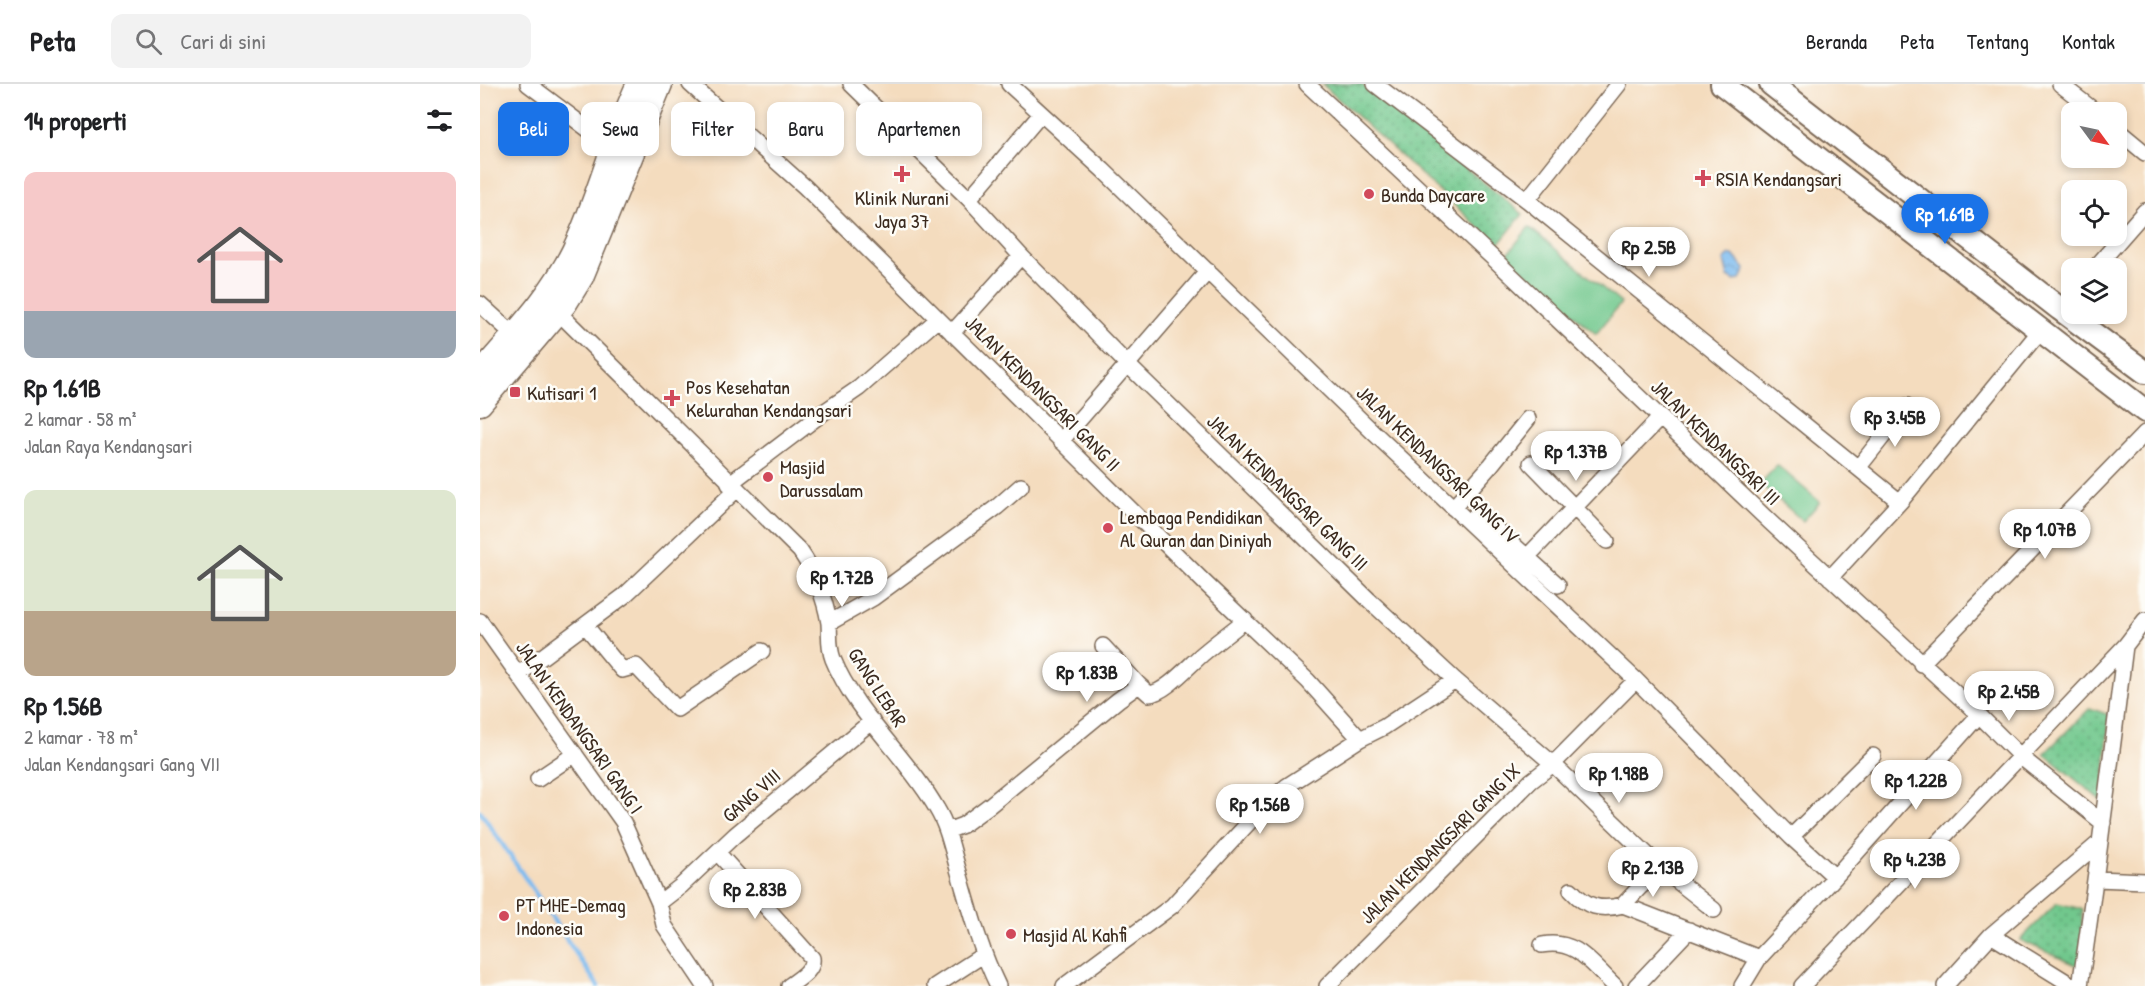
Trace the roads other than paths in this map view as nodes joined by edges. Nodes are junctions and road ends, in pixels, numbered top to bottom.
1 (528, 84) edge
2 (639, 84) edge
3 (660, 84) edge
4 (690, 84) edge
5 (851, 84) edge
6 (1009, 84) edge
7 (1307, 84) edge
8 (1375, 84) edge
9 (1619, 84) edge
10 (1722, 84) edge
11 (1771, 84) edge
12 (2060, 84) edge
13 (631, 102) edge
14 (2083, 102) edge
15 (1041, 114) junction
16 (581, 124) edge
17 (2145, 131) edge
18 (2127, 138) edge
19 (2139, 148) edge
20 (607, 156) edge
21 (1910, 192) junction
22 (969, 199) junction
23 (1527, 200) junction
24 (2145, 212) edge
25 (1892, 215) junction
26 (1021, 256) junction
27 (2104, 258) edge
28 (1208, 271) junction
29 (2061, 298) edge
30 (485, 309) edge
31 (558, 312) junction
32 (938, 319) junction
33 (2091, 324) edge
34 (2040, 331) junction
35 (511, 333) junction
36 (952, 333) junction
37 (1128, 365) junction
38 (2145, 372) edge
39 (480, 375) edge
40 (480, 403) edge
41 (1907, 406) dead end
42 (2145, 411) edge
43 (1660, 418) junction
44 (1528, 419) dead end
45 (2145, 433) edge
46 (1061, 441) junction
47 (1531, 463) dead end
48 (1858, 468) junction
49 (1021, 486) dead end
50 (732, 487) junction
51 (1900, 502) junction
52 (1453, 508) junction
53 (1574, 508) junction
54 (1477, 512) dead end
55 (1607, 541) dead end
56 (1526, 558) junction
57 (1830, 579) junction
58 (1558, 585) dead end
59 (1245, 620) junction
60 (2145, 620) edge
61 (480, 621) edge
62 (829, 623) junction
63 (585, 625) junction
64 (1103, 646) dead end
65 (2125, 646) junction
66 (762, 651) dead end
67 (1921, 664) junction
68 (519, 674) junction
69 (1455, 680) junction
70 (1636, 681) junction
71 (1139, 685) junction
72 (1979, 715) junction
73 (872, 721) junction
74 (1360, 739) junction
75 (574, 754) junction
76 (1873, 756) dead end
77 (2020, 757) junction
78 (1553, 764) junction
79 (538, 778) dead end
80 (2103, 823) junction
81 (947, 831) junction
82 (1791, 837) junction
83 (2100, 842) junction
84 (717, 852) junction
85 (1662, 869) junction
86 (1835, 877) junction
87 (2097, 879) junction
88 (2145, 880) edge
89 (1571, 890) dead end
90 (659, 903) junction
91 (1623, 905) junction
92 (1714, 910) dead end
93 (1689, 930) junction
94 (1991, 935) junction
95 (1542, 945) dead end
96 (983, 955) junction
97 (1759, 958) junction
98 (1607, 983) edge
99 (705, 986) edge
100 (789, 986) edge
101 (935, 986) edge
102 (998, 986) edge
103 (1064, 986) edge
104 (1326, 986) edge
105 (1636, 986) edge
106 (1742, 986) edge
107 (1802, 986) edge
108 (1945, 986) edge
109 (2073, 986) edge
110 (2080, 986) edge

1 - 16 street
2 - 13 main road
3 - 31 main road
4 - 32 street, JALAN KENDANGSARI GANG II
5 - 22 street, JALAN KENDANGSARI GANG III
6 - 15 street, JALAN KENDANGSARI GANG IV
7 - 43 street, JALAN KENDANGSARI III
8 - 23 street
9 - 23 street
10 - 25 main road
11 - 21 main road
12 - 14 street
15 - 22 street
15 - 28 street, JALAN KENDANGSARI GANG IV
17 - 19 street
18 - 19 street
20 - 35 main road
21 - 25 main road
21 - 29 main road
22 - 26 street, JALAN KENDANGSARI GANG III
23 - 48 street
24 - 27 street
25 - 34 main road
26 - 36 street
26 - 37 street, JALAN KENDANGSARI GANG III
28 - 37 street
28 - 52 street, JALAN KENDANGSARI GANG IV
30 - 35 street
31 - 40 main road
31 - 50 street, GANG LEBAR
32 - 36 street, JALAN KENDANGSARI GANG II
32 - 50 street
33 - 38 main road
34 - 42 main road
34 - 51 street
35 - 39 main road
36 - 46 street, JALAN KENDANGSARI GANG II
37 - 46 street
37 - 69 street, JALAN KENDANGSARI GANG III
41 - 48 street
43 - 53 street
43 - 57 street, JALAN KENDANGSARI III
44 - 52 street
45 - 67 street
46 - 59 street, JALAN KENDANGSARI GANG II
47 - 53 street
48 - 51 street
49 - 62 street
50 - 62 street, GANG LEBAR
50 - 63 street
51 - 57 street
52 - 70 street, JALAN KENDANGSARI GANG IV
53 - 55 street
53 - 56 street
54 - 56 street
56 - 58 street
57 - 67 street, JALAN KENDANGSARI III
59 - 71 street
59 - 74 street, JALAN KENDANGSARI GANG II
60 - 65 street
61 - 68 street, JALAN KENDANGSARI GANG I
62 - 73 street, GANG LEBAR
63 - 66 street
63 - 68 street
64 - 71 street
65 - 77 street
65 - 80 street
67 - 72 street, JALAN KENDANGSARI III
68 - 75 street, JALAN KENDANGSARI GANG I
69 - 74 street
69 - 78 street, JALAN KENDANGSARI GANG III
70 - 78 street, JALAN KENDANGSARI GANG IX
70 - 82 street, JALAN KENDANGSARI GANG IV
71 - 81 street
72 - 77 street, JALAN KENDANGSARI III
72 - 86 street
73 - 81 street, GANG LEBAR
73 - 84 street, GANG VIII
74 - 103 street
75 - 79 street
75 - 90 street, JALAN KENDANGSARI GANG I
76 - 82 street
77 - 80 street, JALAN KENDANGSARI III
77 - 107 street
78 - 85 street, JALAN KENDANGSARI GANG III
78 - 104 street, JALAN KENDANGSARI GANG IX
80 - 83 street
81 - 96 street, GANG LEBAR
82 - 86 street, JALAN KENDANGSARI GANG IV
83 - 87 street
83 - 94 street
84 - 90 street, GANG VIII
84 - 100 street
85 - 91 street
85 - 92 street, JALAN KENDANGSARI GANG III
86 - 97 street
87 - 88 street
87 - 110 street
89 - 91 street
90 - 99 street, JALAN KENDANGSARI GANG I
91 - 93 street
93 - 97 street
93 - 105 street
94 - 108 street
94 - 109 street
95 - 98 street
96 - 101 street
96 - 102 street, GANG LEBAR
97 - 106 street

